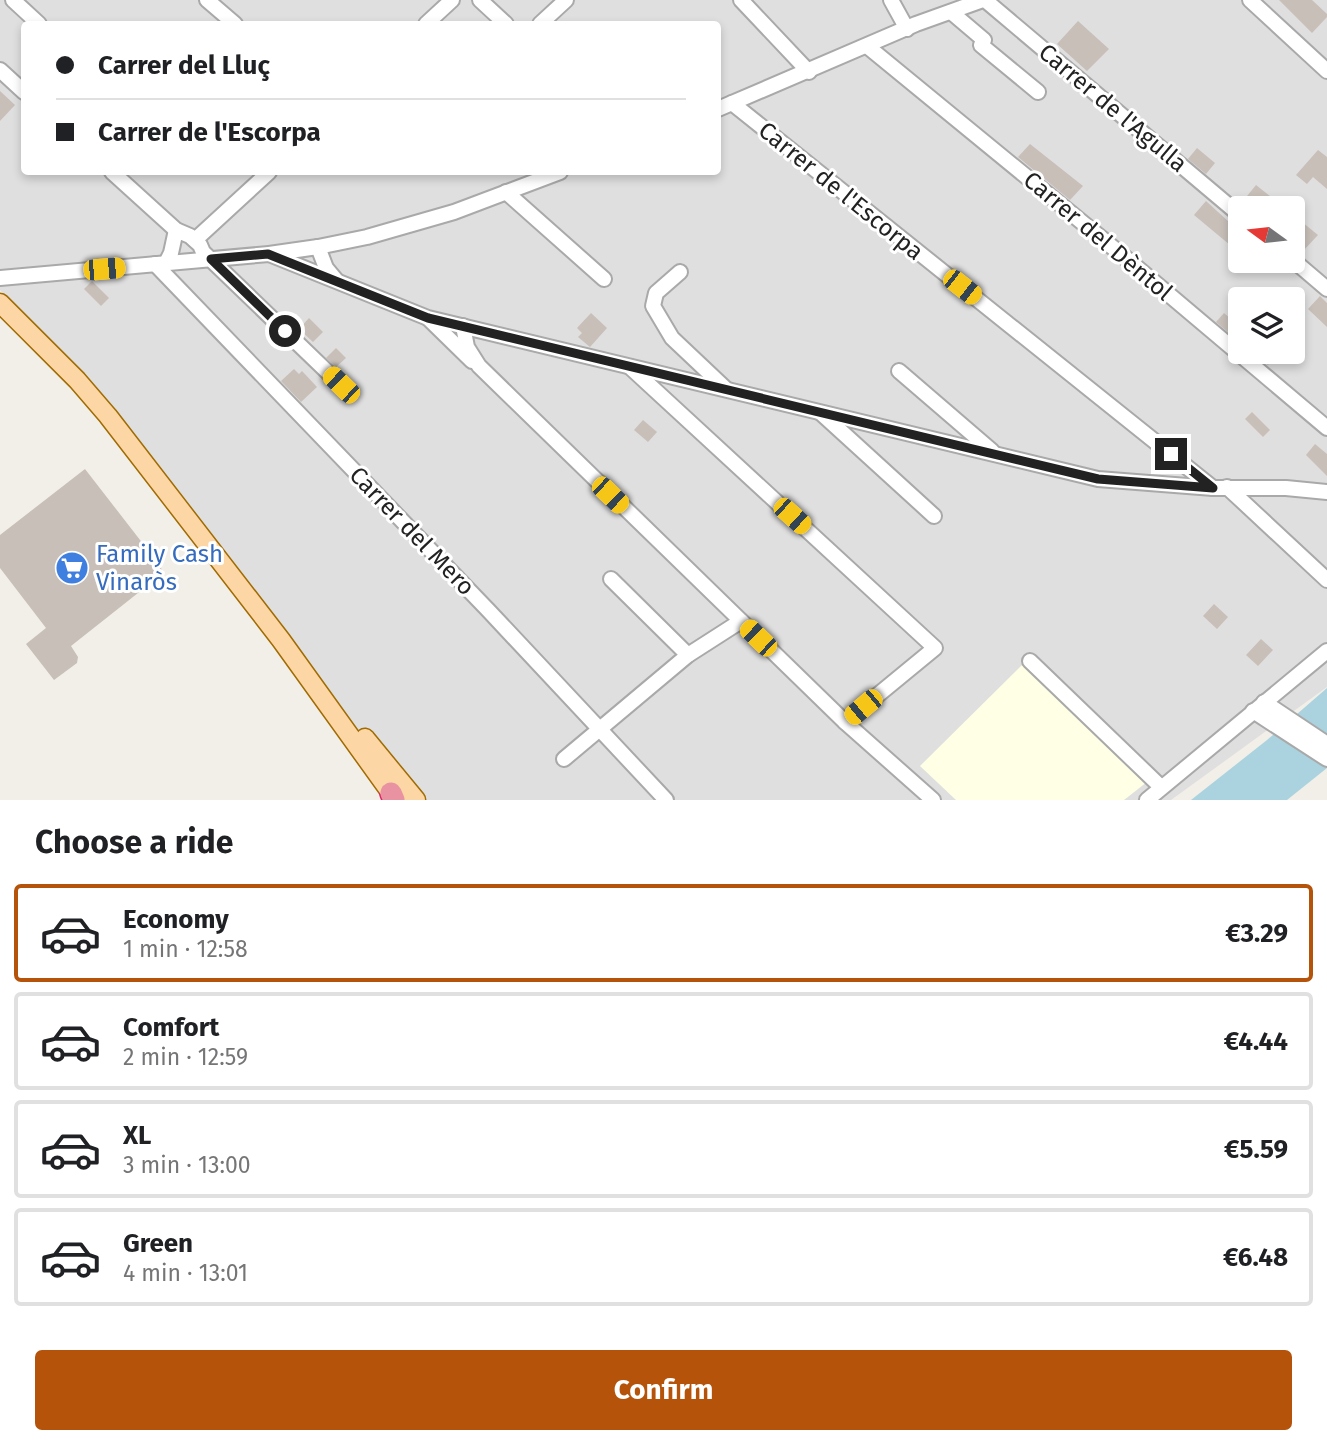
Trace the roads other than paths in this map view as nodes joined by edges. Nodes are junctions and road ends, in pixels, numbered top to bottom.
1 (13, 0) edge
2 (206, 0) edge
3 (452, 0) edge
4 (480, 0) edge
5 (566, 0) edge
6 (741, 0) edge
7 (891, 0) edge
8 (984, 0) edge
9 (1250, 0) edge
10 (958, 6) edge
11 (36, 21) edge
12 (231, 21) edge
13 (429, 21) edge
14 (503, 21) edge
15 (543, 21) edge
16 (907, 29) junction
17 (867, 46) junction
18 (0, 70) edge
19 (1327, 71) edge
20 (809, 72) junction
21 (21, 89) edge
22 (1038, 92) dead end
23 (732, 103) junction
24 (721, 108) edge
25 (115, 175) edge
26 (266, 175) edge
27 (552, 175) edge
28 (506, 192) junction
29 (1228, 205) edge
30 (176, 230) junction
31 (195, 240) junction
32 (319, 247) junction
33 (268, 254) junction
34 (211, 259) junction
35 (161, 264) junction
36 (309, 271) junction
37 (1306, 271) edge
38 (680, 272) dead end
39 (0, 278) edge
40 (604, 279) dead end
41 (337, 281) junction
42 (1327, 289) edge
43 (0, 303) edge
44 (428, 318) junction
45 (460, 326) junction
46 (479, 330) junction
47 (459, 350) junction
48 (479, 366) junction
49 (629, 366) junction
50 (899, 371) dead end
51 (341, 385) dead end
52 (727, 390) junction
53 (820, 412) junction
54 (1327, 428) edge
55 (996, 454) junction
56 (1220, 488) junction
57 (1327, 492) edge
58 (934, 516) dead end
59 (611, 579) dead end
60 (1327, 580) edge
61 (741, 621) junction
62 (1327, 651) edge
63 (688, 655) junction
64 (1030, 661) dead end
65 (1264, 711) junction
66 (845, 722) junction
67 (599, 728) junction
68 (1327, 744) edge
69 (564, 759) dead end
70 (1327, 759) edge
71 (1161, 788) junction
72 (403, 796) edge
73 (666, 800) edge
74 (933, 800) edge
75 (1146, 800) edge

1 - 11 street
2 - 12 street
3 - 13 street
4 - 14 street
5 - 15 street
6 - 20 street
7 - 16 street
8 - 10 street
8 - 29 street, Carrer de l'Agulla
9 - 19 street
10 - 16 street
10 - 22 street
16 - 17 street
17 - 20 street
17 - 54 street, Carrer del Dèntol
18 - 21 street
20 - 23 street
23 - 24 street
23 - 56 street, Carrer de l'Escorpa
25 - 30 street
26 - 31 street
27 - 28 street
28 - 32 street
28 - 40 street
30 - 31 street
30 - 35 street
31 - 34 street
32 - 33 street
32 - 36 street
32 - 41 street
33 - 34 street
33 - 36 street
34 - 35 street
34 - 51 street
35 - 39 street
35 - 67 street, Carrer del Mero
36 - 41 street
37 - 42 street
38 - 52 street
41 - 44 street
43 - 72 main road
44 - 45 street
44 - 47 street
45 - 46 street
45 - 47 street
45 - 48 street
46 - 48 street
46 - 49 street
47 - 48 street
48 - 61 street
49 - 52 street
49 - 66 street
50 - 55 street
52 - 53 street
53 - 55 street
53 - 58 street
55 - 56 street
56 - 57 street
56 - 60 street, Carrer de l'Escorpa
59 - 63 street
61 - 63 street
61 - 66 street
62 - 65 street
63 - 67 street
64 - 71 street
65 - 68 street
65 - 70 street
65 - 71 street
66 - 74 street
67 - 69 street
67 - 73 street, Carrer del Mero
71 - 75 street

